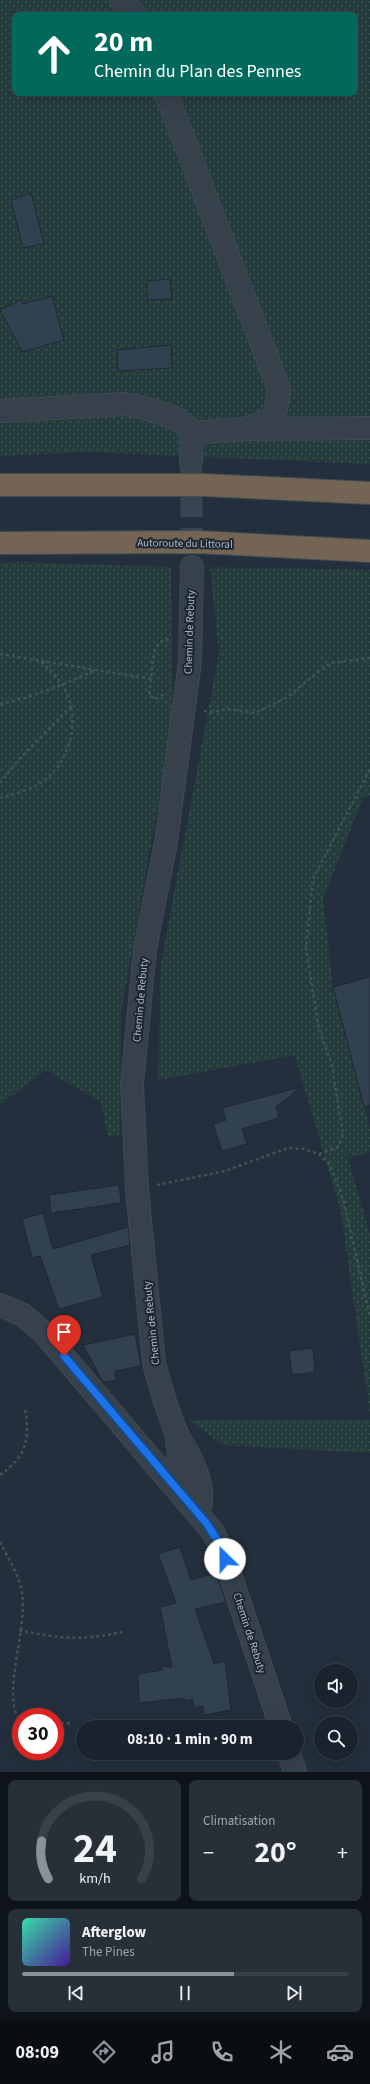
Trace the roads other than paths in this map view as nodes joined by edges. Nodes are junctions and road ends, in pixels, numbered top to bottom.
1 (121, 0) edge
2 (133, 12) edge
3 (167, 96) edge
4 (0, 411) edge
5 (370, 428) edge
6 (246, 429) junction
7 (191, 433) junction
8 (191, 462) tunnel mouth
9 (0, 485) edge
10 (370, 493) edge
11 (0, 542) edge
12 (370, 551) edge
13 (192, 567) tunnel mouth
14 (0, 1305) edge
15 (176, 1432) junction
16 (176, 1488) junction
17 (198, 1513) junction
18 (279, 1720) edge
19 (291, 1760) edge
20 (295, 1772) edge

1 - 2 street
3 - 6 street
4 - 7 street
5 - 6 street
6 - 7 street
7 - 8 street
9 - 10 highway
11 - 12 highway, Autoroute du Littoral
13 - 15 street, Chemin de Rebuty
14 - 16 street
15 - 16 street, Chemin de Rebuty
15 - 17 street, Chemin de Rebuty
16 - 17 street
17 - 18 street, Chemin de Rebuty
19 - 20 street

